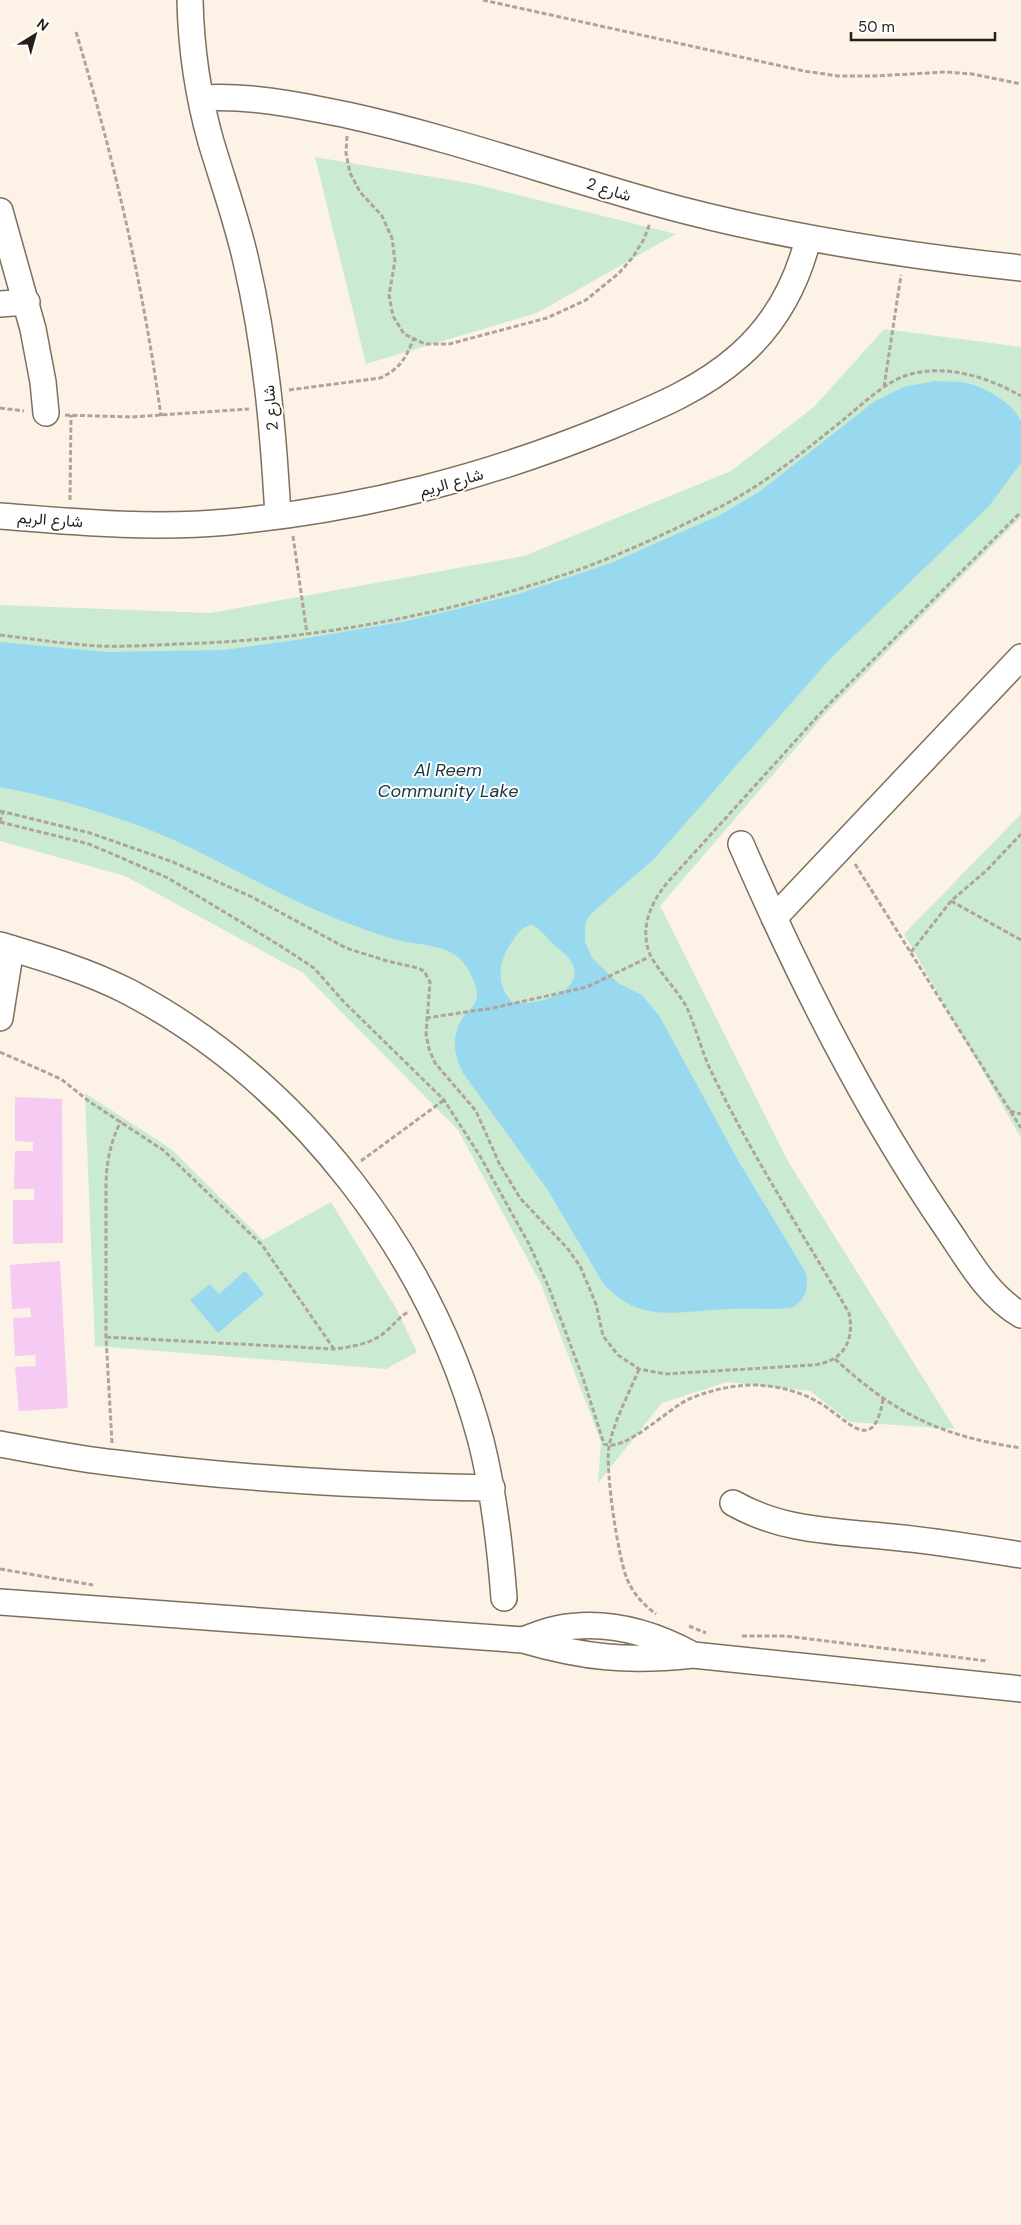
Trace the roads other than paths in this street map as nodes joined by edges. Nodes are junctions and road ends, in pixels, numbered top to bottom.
1 (190, 0) edge
2 (201, 98) junction
3 (0, 211) edge
4 (808, 239) junction
5 (1021, 268) edge
6 (27, 302) junction
7 (0, 304) edge
8 (46, 413) road end
9 (284, 515) junction
10 (0, 516) edge
11 (1021, 657) edge
12 (742, 844) dead end
13 (774, 918) junction
14 (5, 946) edge
15 (0, 1018) edge
16 (1021, 1315) edge
17 (0, 1444) edge
18 (492, 1488) junction
19 (733, 1503) dead end
20 (1021, 1554) edge
21 (504, 1598) dead end
22 (0, 1602) edge
23 (1021, 1689) edge

1 - 2 street, شارع 2
2 - 4 street, شارع 2
2 - 9 street, شارع 2
3 - 6 street
4 - 5 street, شارع 2
4 - 9 street, شارع الريم
6 - 7 street
6 - 8 street
9 - 10 street, شارع الريم
11 - 13 street
12 - 13 street
13 - 16 street
14 - 15 street
14 - 18 street
17 - 18 street
18 - 21 street
19 - 20 street
22 - 23 street

